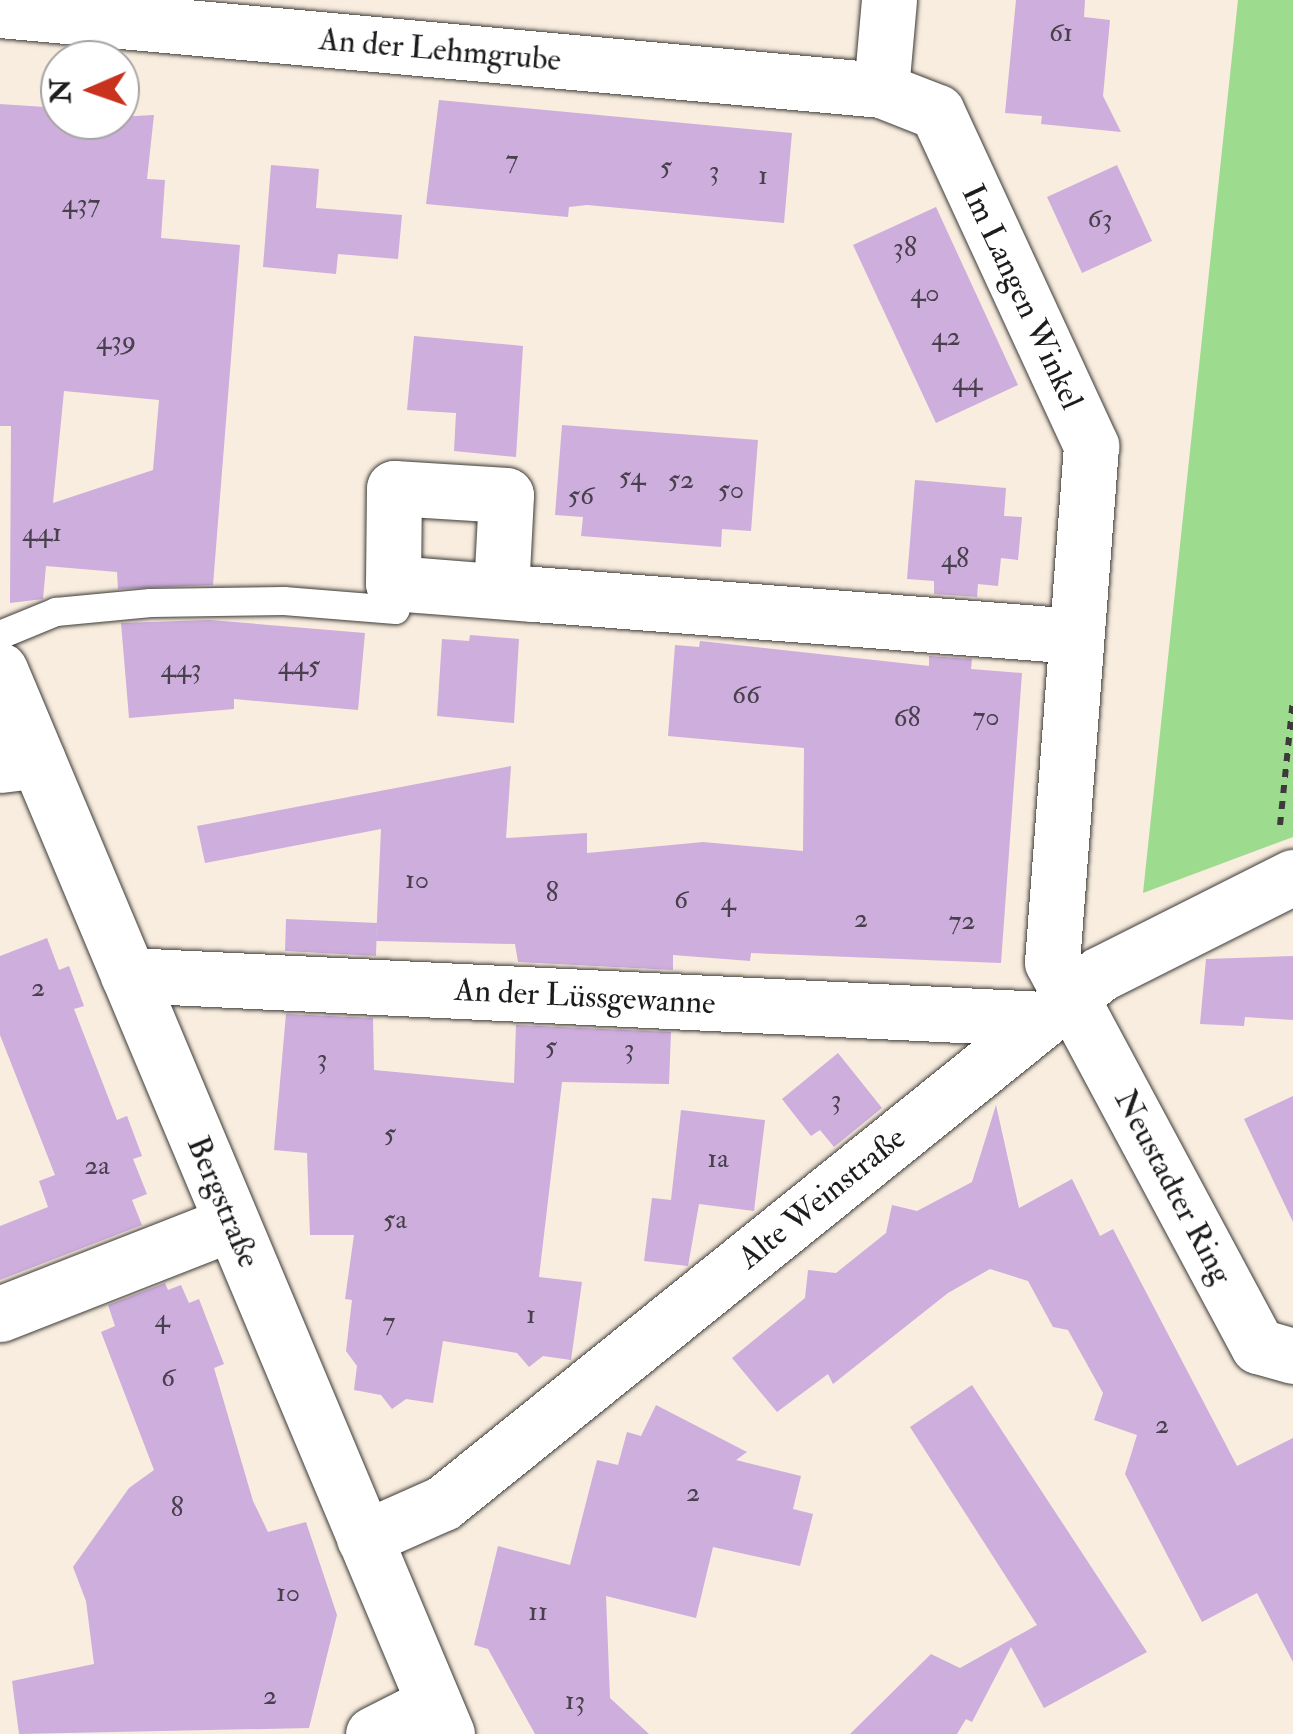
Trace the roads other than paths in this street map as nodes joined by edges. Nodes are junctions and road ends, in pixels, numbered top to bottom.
1 (889, 0) edge
2 (0, 10) edge
3 (881, 90) junction
4 (501, 591) dead end
5 (396, 610) dead end
6 (0, 635) edge
7 (1076, 636) junction
8 (0, 670) edge
9 (19, 763) edge
10 (1283, 882) edge
11 (128, 975) junction
12 (1057, 1007) junction
13 (232, 1223) junction
14 (0, 1314) edge
15 (1293, 1356) edge
16 (364, 1538) junction
17 (441, 1718) edge
18 (373, 1734) edge

1 - 3 street
2 - 3 street, An der Lehmgrube
3 - 7 street, Im Langen Winkel
4 - 7 street
5 - 6 lane
7 - 12 street, Im Langen Winkel
8 - 9 street, Bergstraße
9 - 11 street, Bergstraße
10 - 12 street, Alte Weinstraße
11 - 12 street, An der Lüssgewanne
11 - 13 street, Bergstraße
12 - 15 street, Neustadter Ring
12 - 16 street, Alte Weinstraße
13 - 14 street
13 - 16 street, Bergstraße
16 - 17 street, Bergstraße
17 - 18 street

